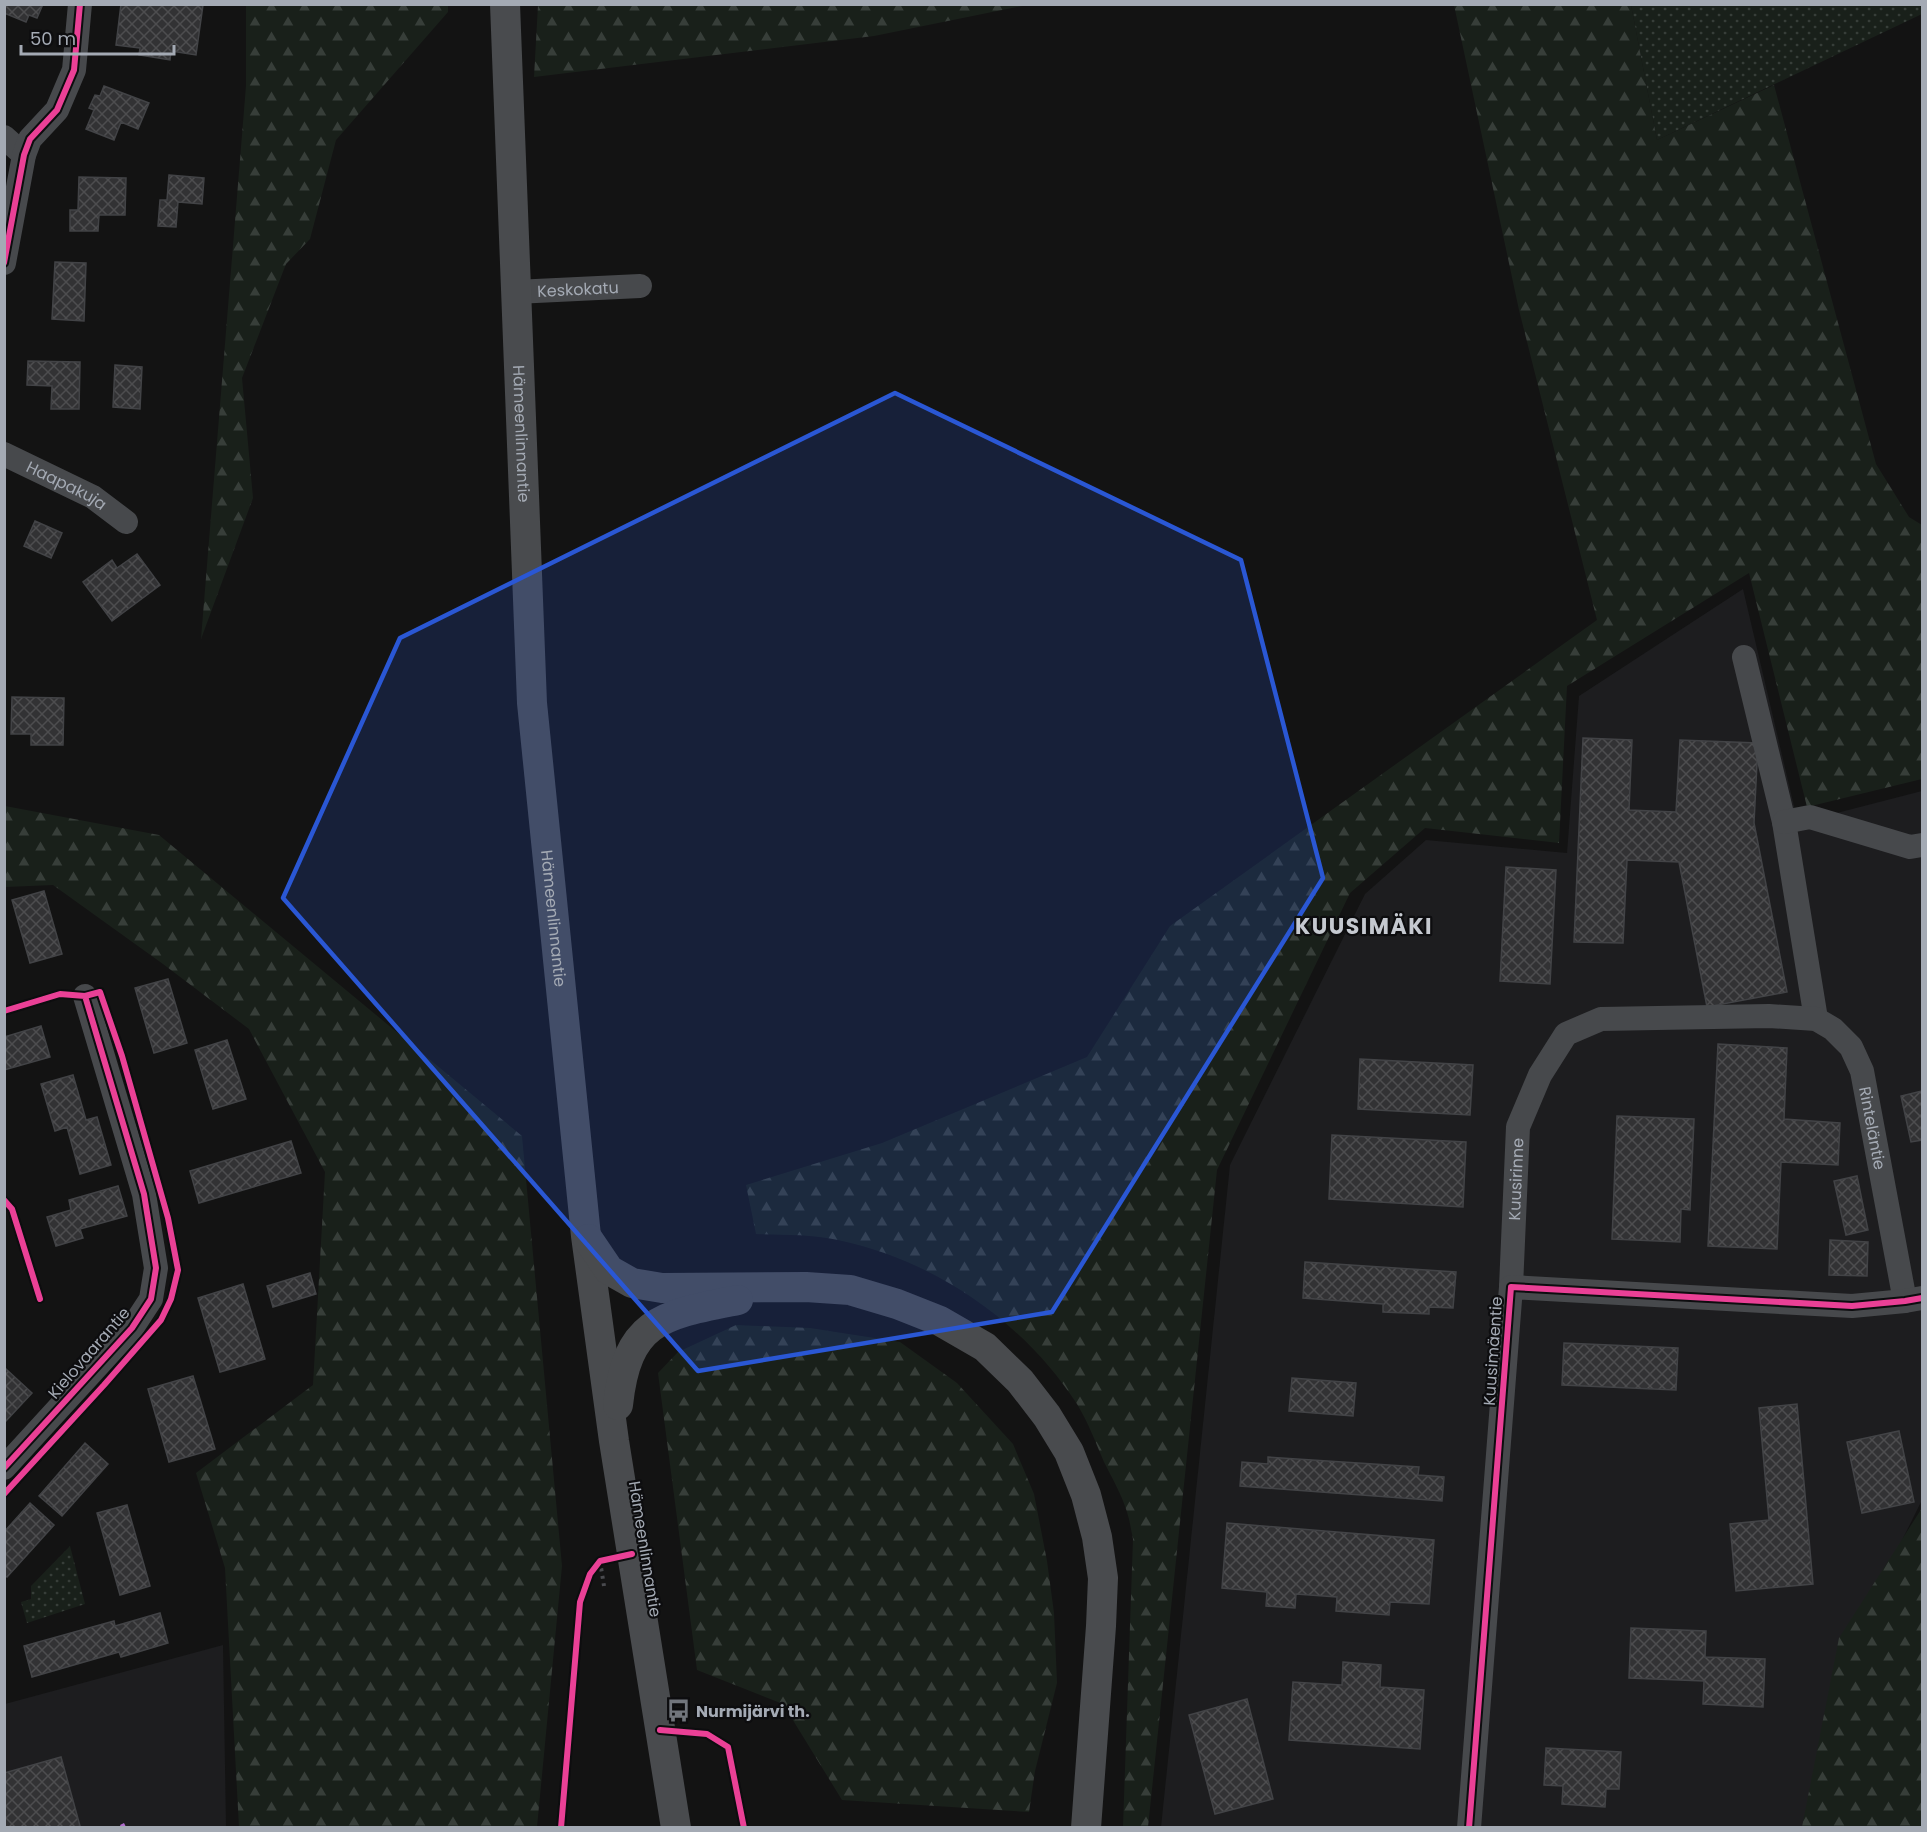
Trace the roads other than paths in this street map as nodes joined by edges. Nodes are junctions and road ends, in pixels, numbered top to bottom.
1 (80, 4) edge
2 (505, 4) edge
3 (4, 137) edge
4 (24, 155) junction
5 (4, 263) edge
6 (640, 286) dead end
7 (515, 292) junction
8 (4, 453) edge
9 (126, 522) dead end
10 (1744, 657) dead end
11 (1784, 822) junction
12 (1923, 845) edge
13 (85, 996) dead end
14 (1816, 1019) junction
15 (586, 1236) junction
16 (806, 1287) junction
17 (1511, 1287) junction
18 (1914, 1300) edge
19 (614, 1441) junction
20 (4, 1468) edge
21 (675, 1823) edge
22 (1086, 1827) edge
23 (1469, 1827) edge

1 - 4 street
2 - 7 main road, Hämeenlinnantie
3 - 4 street
4 - 5 street
6 - 7 street, Keskokatu
7 - 15 main road, Hämeenlinnantie
8 - 9 street, Haapakuja
10 - 11 street
11 - 12 street
11 - 14 street
13 - 20 street, Kielovaarantie
14 - 17 street, Kuusirinne
14 - 18 street, Rinteläntie
15 - 16 main road
15 - 19 main road, Hämeenlinnantie
16 - 19 main road
16 - 22 main road
17 - 18 street, Kuusimäentie
17 - 23 street, Kuusimäentie
19 - 21 main road, Hämeenlinnantie

